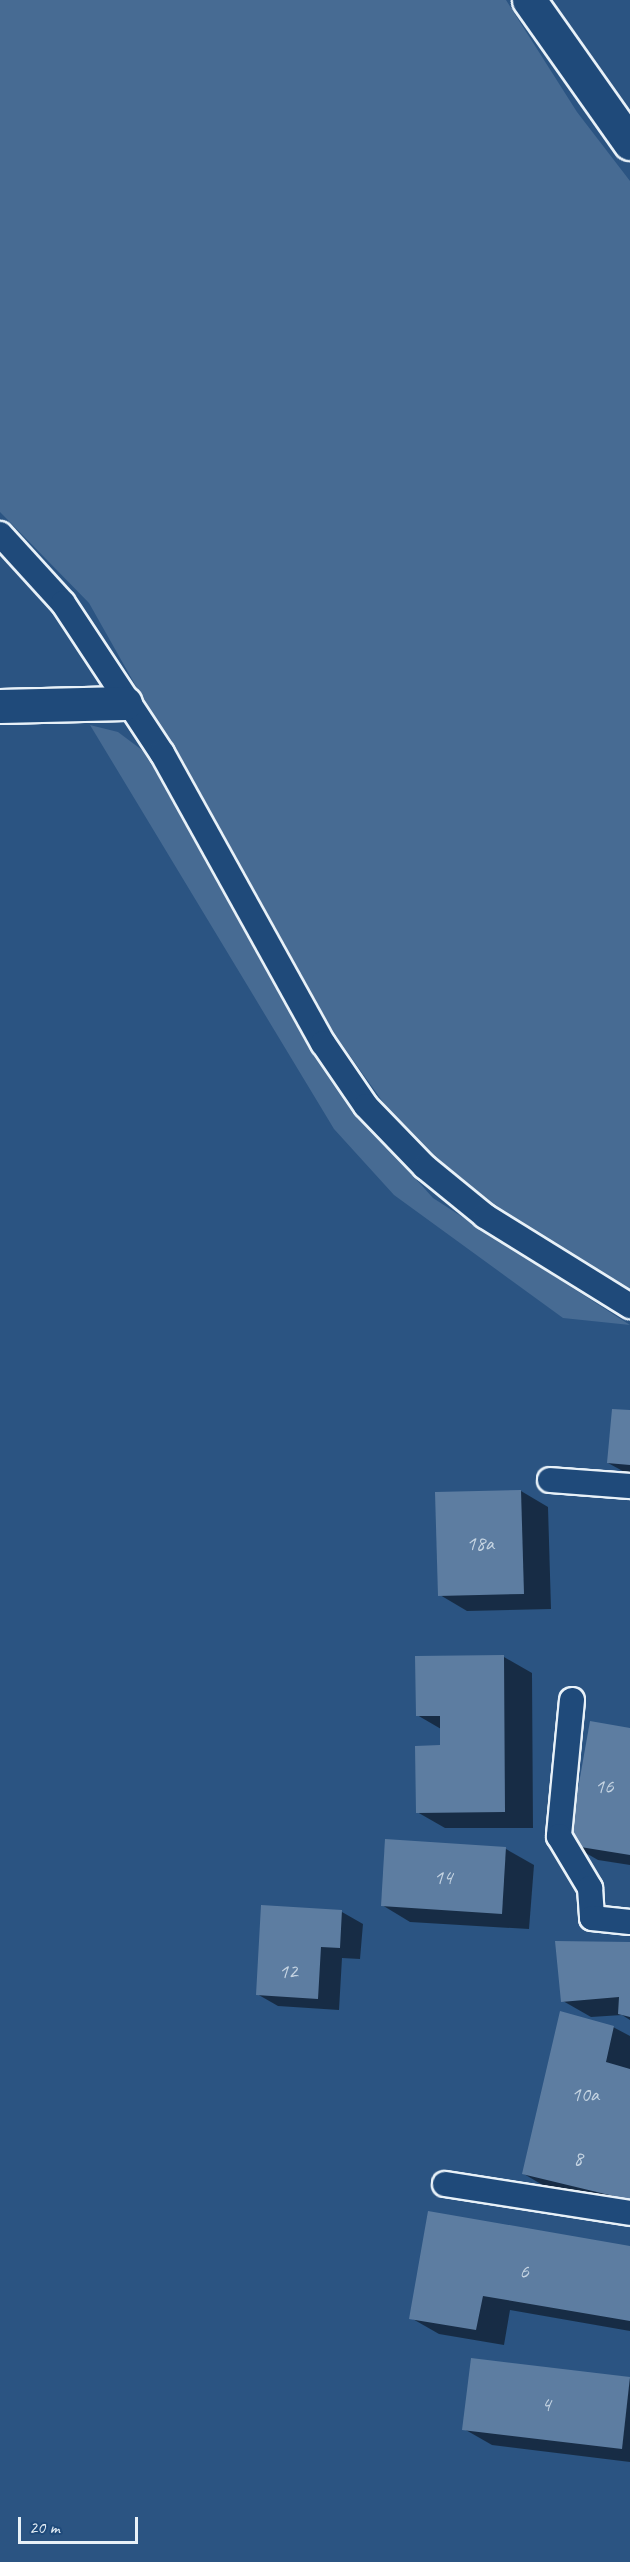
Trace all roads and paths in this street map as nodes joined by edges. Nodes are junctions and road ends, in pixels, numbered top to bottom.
1 (529, 0) edge
2 (630, 143) edge
3 (0, 534) edge
4 (126, 703) junction
5 (0, 706) edge
6 (630, 1306) edge
7 (550, 1480) dead end
8 (630, 1486) edge
9 (572, 1700) dead end
10 (630, 1922) edge
11 (445, 2184) dead end
12 (630, 2213) edge

1 - 2 street
3 - 4 lane
4 - 5 street
4 - 6 lane
7 - 8 lane
9 - 10 lane
11 - 12 lane

